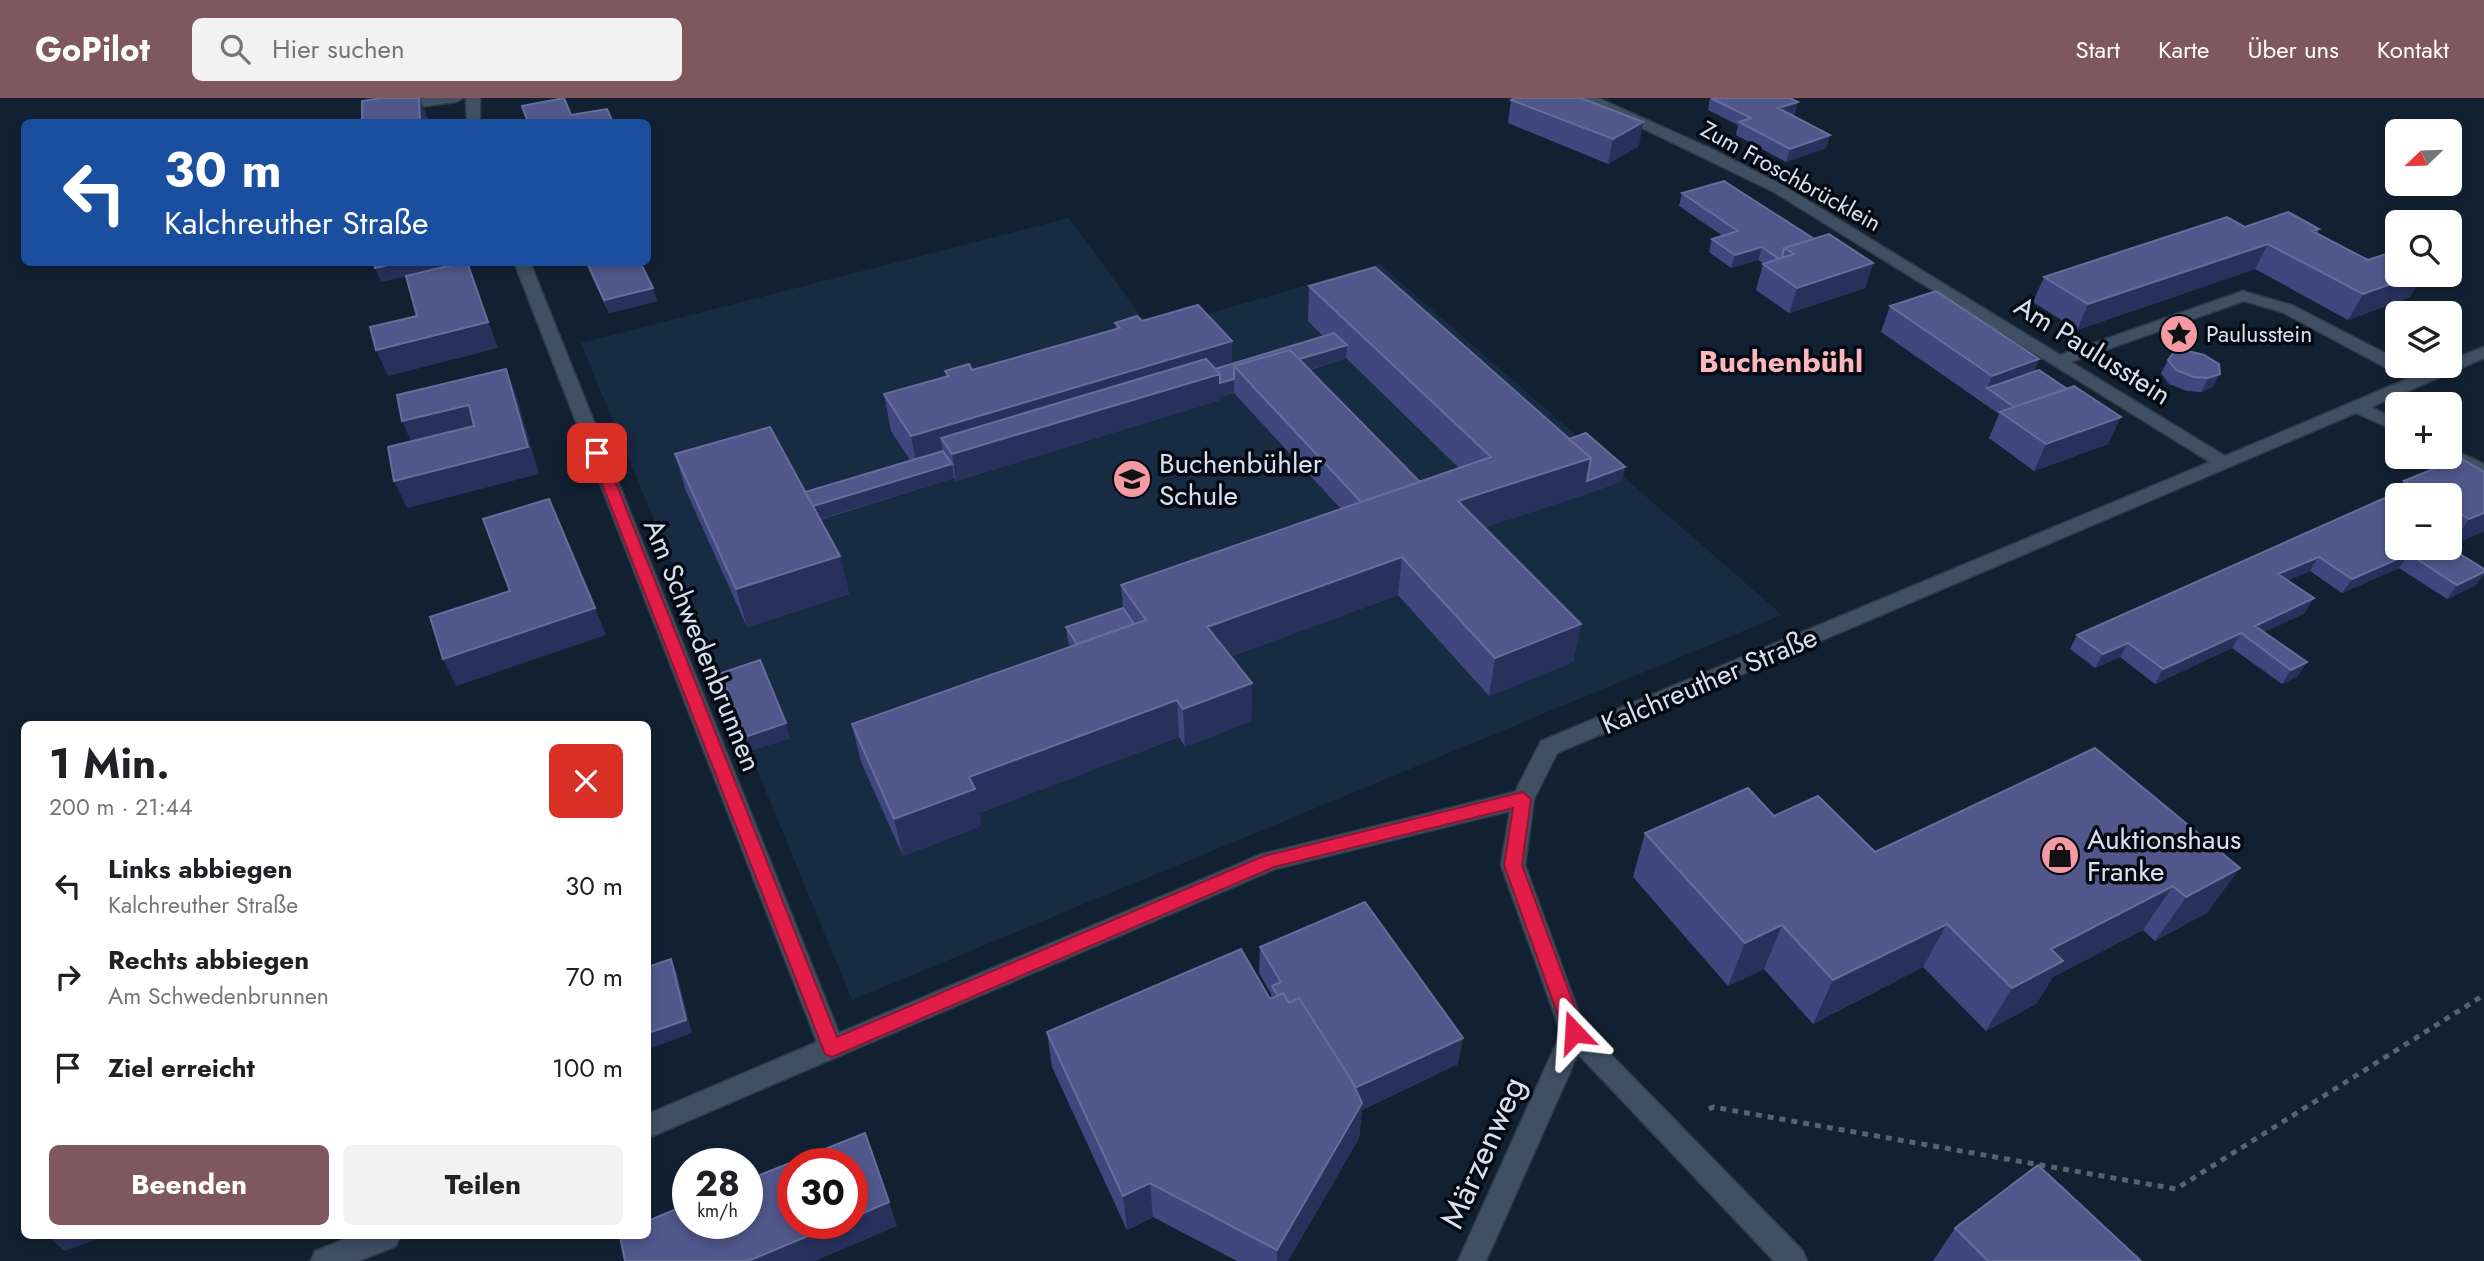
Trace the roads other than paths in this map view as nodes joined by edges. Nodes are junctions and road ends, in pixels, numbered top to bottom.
1 (456, 98) edge
2 (473, 98) edge
3 (1587, 98) edge
4 (382, 108) edge
5 (474, 119) edge
6 (524, 266) edge
7 (1931, 283) joint
8 (2484, 352) edge
9 (2058, 361) junction
10 (2421, 379) junction
11 (2357, 407) junction
12 (2385, 421) edge
13 (2462, 459) edge
14 (2225, 464) junction
15 (2484, 471) edge
16 (1523, 799) junction
17 (1574, 1032) junction
18 (832, 1048) junction
19 (651, 1125) edge
20 (379, 1239) edge
21 (325, 1261) edge
22 (1472, 1261) edge
23 (1793, 1261) edge

1 - 4 street
2 - 5 street
3 - 7 street, Zum Froschbrücklein
6 - 18 street, Am Schwedenbrunnen
7 - 9 street, Am Paulusstein
8 - 10 street
9 - 10 street
9 - 14 street, Am Paulusstein
10 - 11 street
11 - 12 street
11 - 14 street
13 - 15 street
14 - 16 street, Kalchreuther Straße
16 - 17 street, Kalchreuther Straße
16 - 18 street
17 - 22 street, Märzenweg
17 - 23 street
18 - 19 street
20 - 21 street

